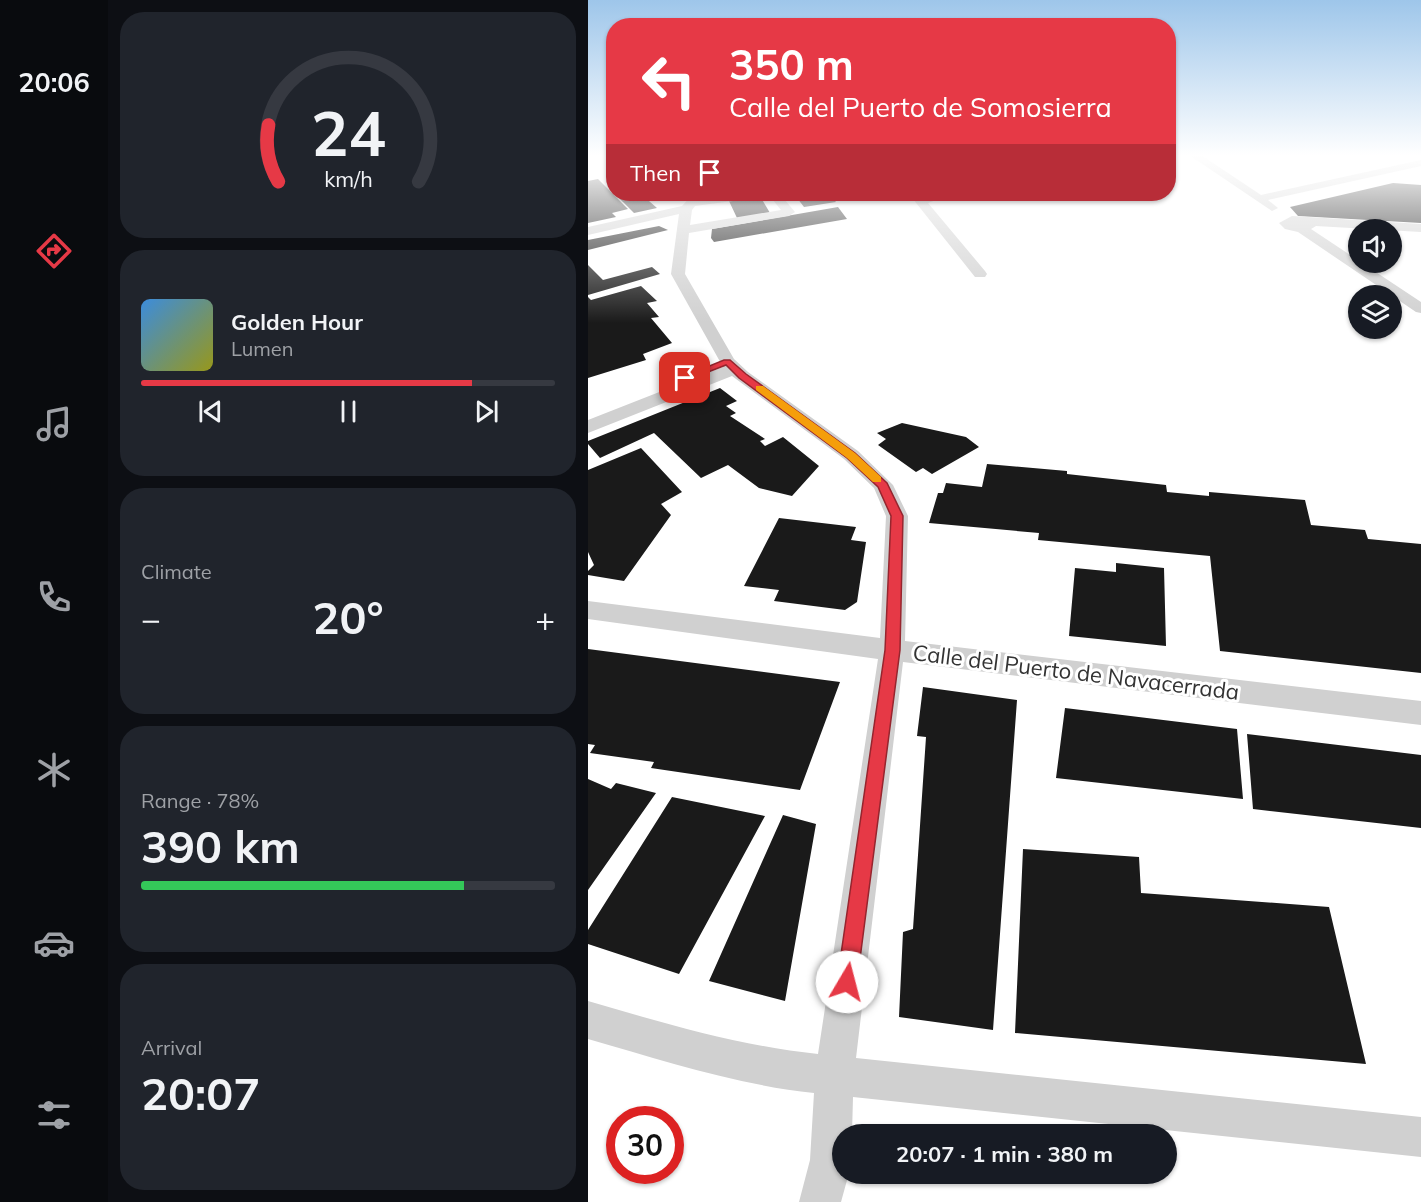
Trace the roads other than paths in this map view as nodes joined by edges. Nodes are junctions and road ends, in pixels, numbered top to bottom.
1 (659, 211) edge
2 (689, 211) edge
3 (788, 211) edge
4 (929, 211) edge
5 (1278, 211) edge
6 (1298, 224) junction
7 (1421, 228) edge
8 (684, 230) junction
9 (588, 231) edge
10 (980, 274) dead end
11 (1421, 309) edge
12 (730, 365) junction
13 (588, 415) edge
14 (588, 427) edge
15 (588, 610) edge
16 (892, 650) junction
17 (1421, 713) edge
18 (588, 1020) edge
19 (834, 1077) junction
20 (1421, 1137) edge
21 (820, 1202) edge

1 - 9 street
2 - 8 street
3 - 8 street
4 - 10 street
5 - 6 street
6 - 7 street
6 - 11 street
8 - 12 street
12 - 13 street
12 - 14 street
12 - 16 street
15 - 16 street, Calle del Puerto de Navacerrada
16 - 17 street, Calle del Puerto de Navacerrada
16 - 19 street
18 - 19 street
19 - 20 street
19 - 21 street

